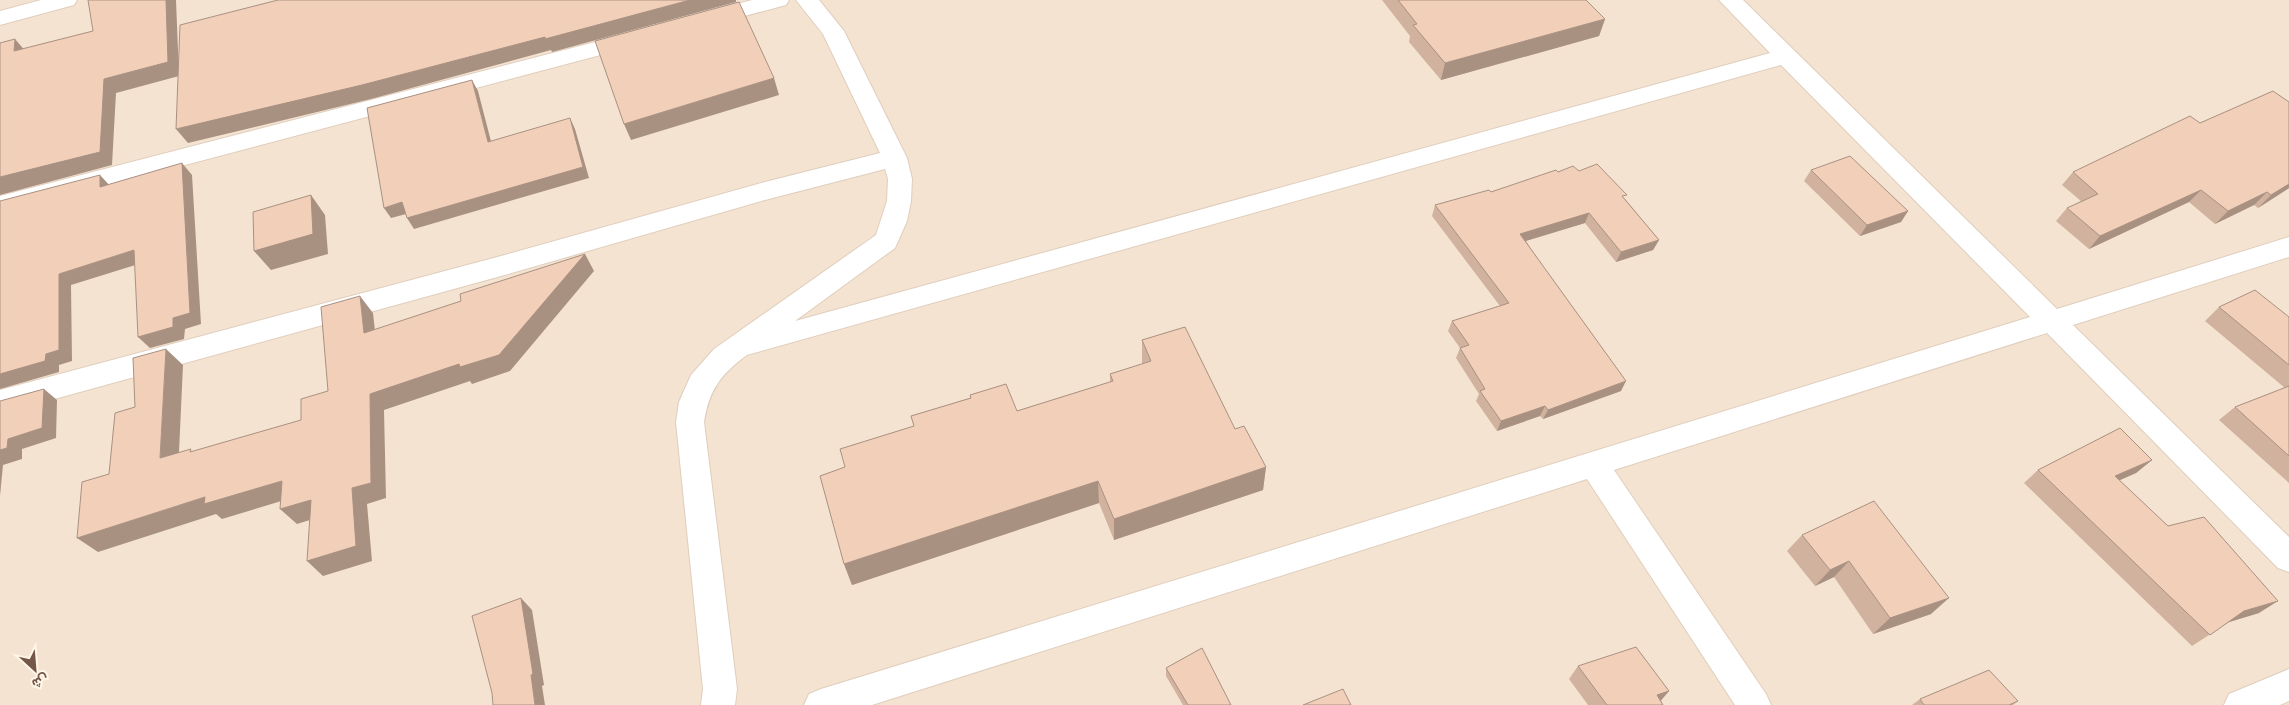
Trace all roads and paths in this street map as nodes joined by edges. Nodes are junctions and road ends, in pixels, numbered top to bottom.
1 (66, 0) edge
2 (778, 0) edge
3 (808, 0) edge
4 (1730, 0) edge
5 (0, 18) edge
6 (683, 26) edge
7 (655, 34) edge
8 (1786, 56) junction
9 (895, 158) junction
10 (0, 205) edge
11 (2289, 248) edge
12 (2051, 322) junction
13 (738, 347) junction
14 (0, 402) edge
15 (1593, 464) junction
16 (2289, 558) edge
17 (2289, 685) edge
18 (720, 700) edge
19 (821, 705) edge
20 (1754, 705) edge
21 (2241, 705) edge

1 - 5 street
2 - 6 street
3 - 9 street
4 - 8 street
7 - 10 street
8 - 12 street
8 - 13 street
9 - 13 street
9 - 14 street
11 - 12 street
12 - 15 street
12 - 16 street
13 - 18 street
15 - 19 street
15 - 20 street
17 - 21 street

